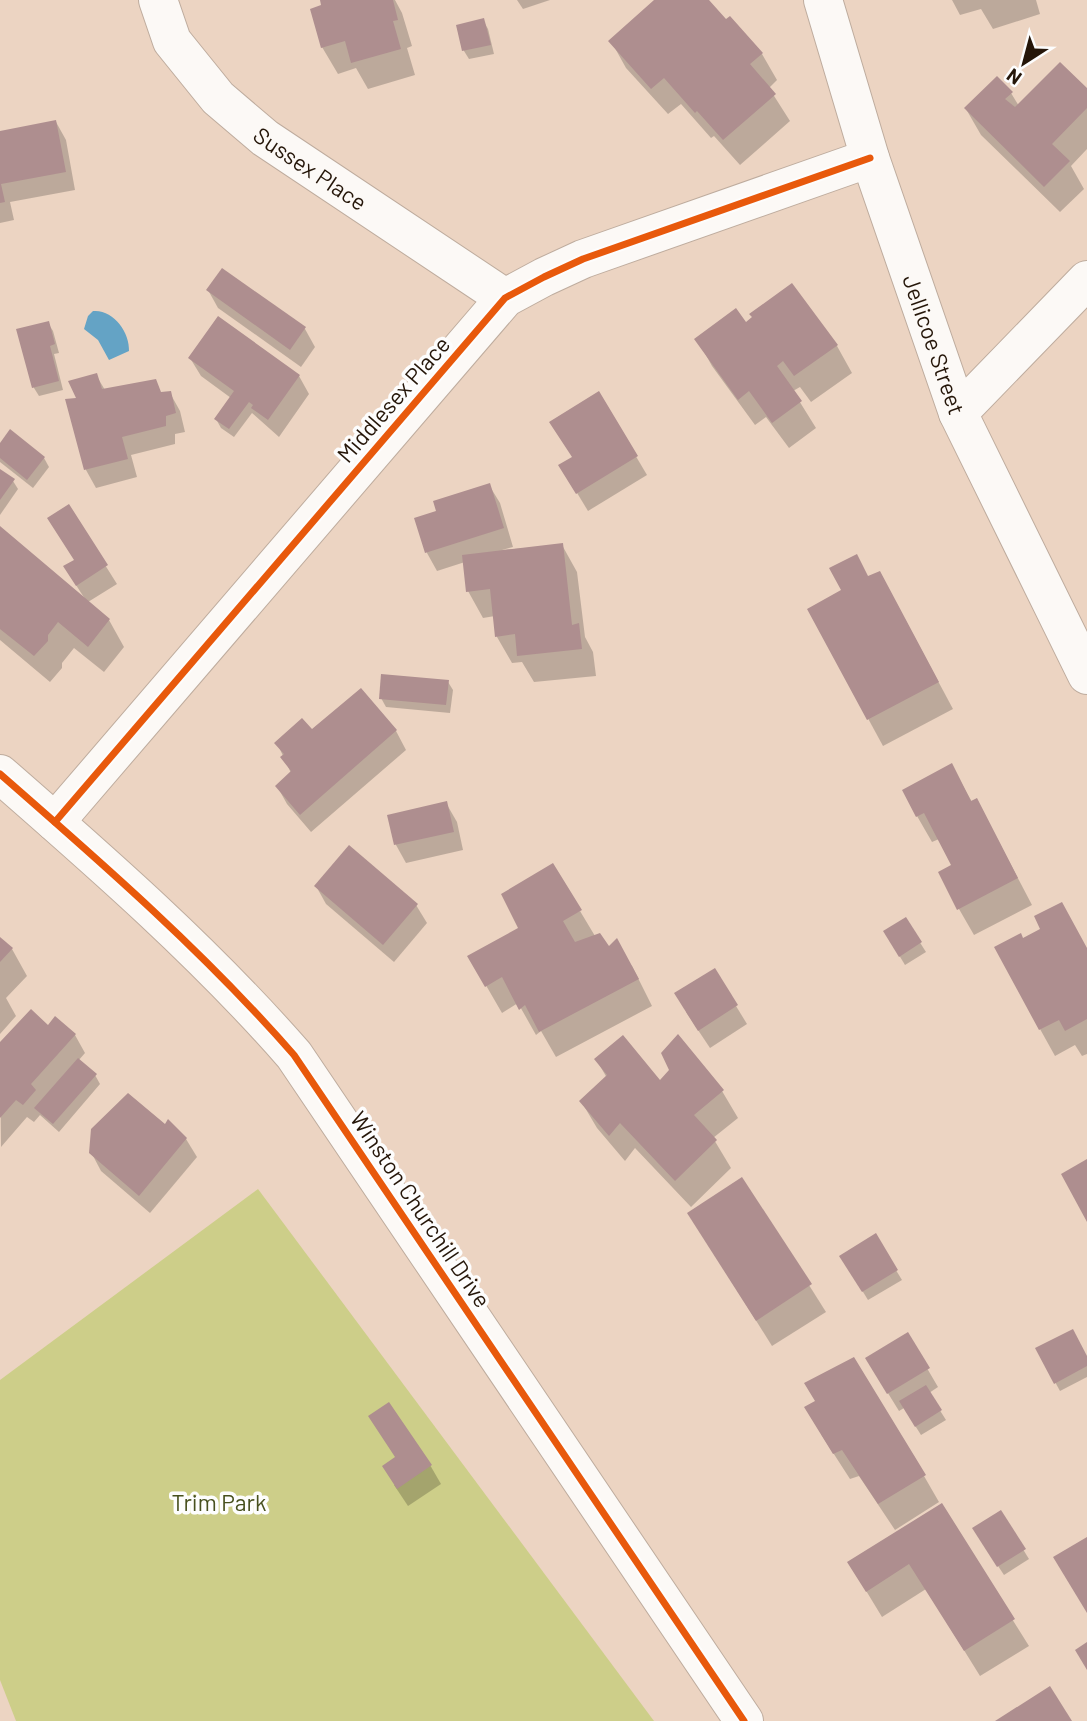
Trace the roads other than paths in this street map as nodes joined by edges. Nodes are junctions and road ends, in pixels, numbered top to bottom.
1 (158, 0) edge
2 (822, 0) edge
3 (870, 159) junction
4 (1087, 280) edge
5 (505, 298) junction
6 (958, 413) junction
7 (1087, 674) edge
8 (0, 774) edge
9 (55, 822) junction
10 (744, 1721) edge

1 - 5 street, Sussex Place
2 - 3 street, Jellicoe Street
3 - 5 street, Middlesex Place
3 - 6 street, Jellicoe Street
4 - 6 street
5 - 9 street, Middlesex Place
6 - 7 street, Jellicoe Street
8 - 9 street, Winston Churchill Drive
9 - 10 street, Winston Churchill Drive

